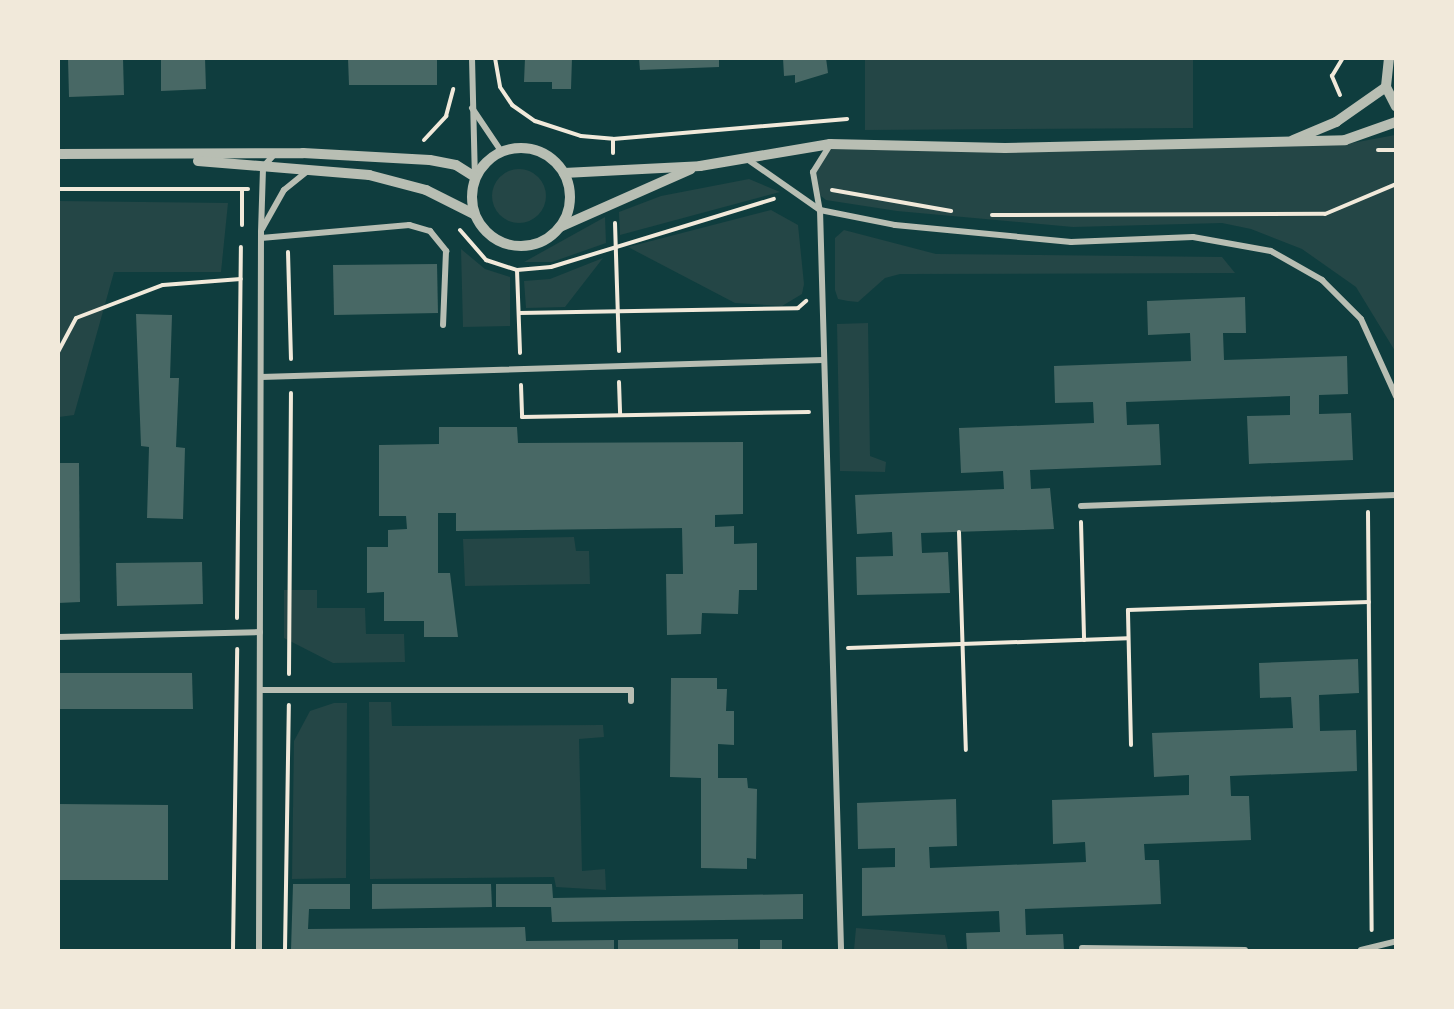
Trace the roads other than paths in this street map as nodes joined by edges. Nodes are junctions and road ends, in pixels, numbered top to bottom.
1 (472, 58) edge
2 (1389, 58) edge
3 (1386, 87) junction
4 (472, 107) junction
5 (1395, 107) edge
6 (1395, 122) edge
7 (1287, 143) junction
8 (830, 144) junction
9 (501, 151) junction
10 (113, 152) junction
11 (58, 154) edge
12 (273, 156) junction
13 (747, 158) junction
14 (700, 166) junction
15 (263, 168) junction
16 (310, 170) junction
17 (564, 173) junction
18 (475, 177) junction
19 (820, 210) junction
20 (474, 214) junction
21 (560, 227) junction
22 (261, 235) junction
23 (443, 325) dead end
24 (824, 360) junction
25 (261, 376) junction
26 (1395, 396) edge
27 (1395, 495) edge
28 (1081, 506) road end
29 (260, 632) junction
30 (58, 637) edge
31 (261, 690) junction
32 (631, 701) dead end
33 (1395, 941) edge
34 (1082, 948) dead end
35 (259, 951) edge
36 (841, 951) edge
37 (1245, 951) edge
38 (1361, 951) edge

1 - 4 street
2 - 3 street
3 - 5 street
3 - 7 street
4 - 9 street
4 - 18 street
6 - 7 street
7 - 8 street
8 - 13 street
8 - 19 street
9 - 17 street
9 - 18 street
10 - 11 street
10 - 12 street
10 - 15 street
12 - 15 street
12 - 18 street
13 - 14 street
13 - 19 street
14 - 17 street
14 - 21 street
15 - 16 street
15 - 22 street
16 - 20 street
16 - 22 street
17 - 21 street
18 - 20 street
19 - 24 street
19 - 26 street
20 - 21 street
22 - 23 street
22 - 25 street
24 - 25 street
24 - 36 street
25 - 29 street
27 - 28 street
29 - 30 street
29 - 31 street
31 - 32 street
31 - 35 street
33 - 38 street
34 - 37 street

